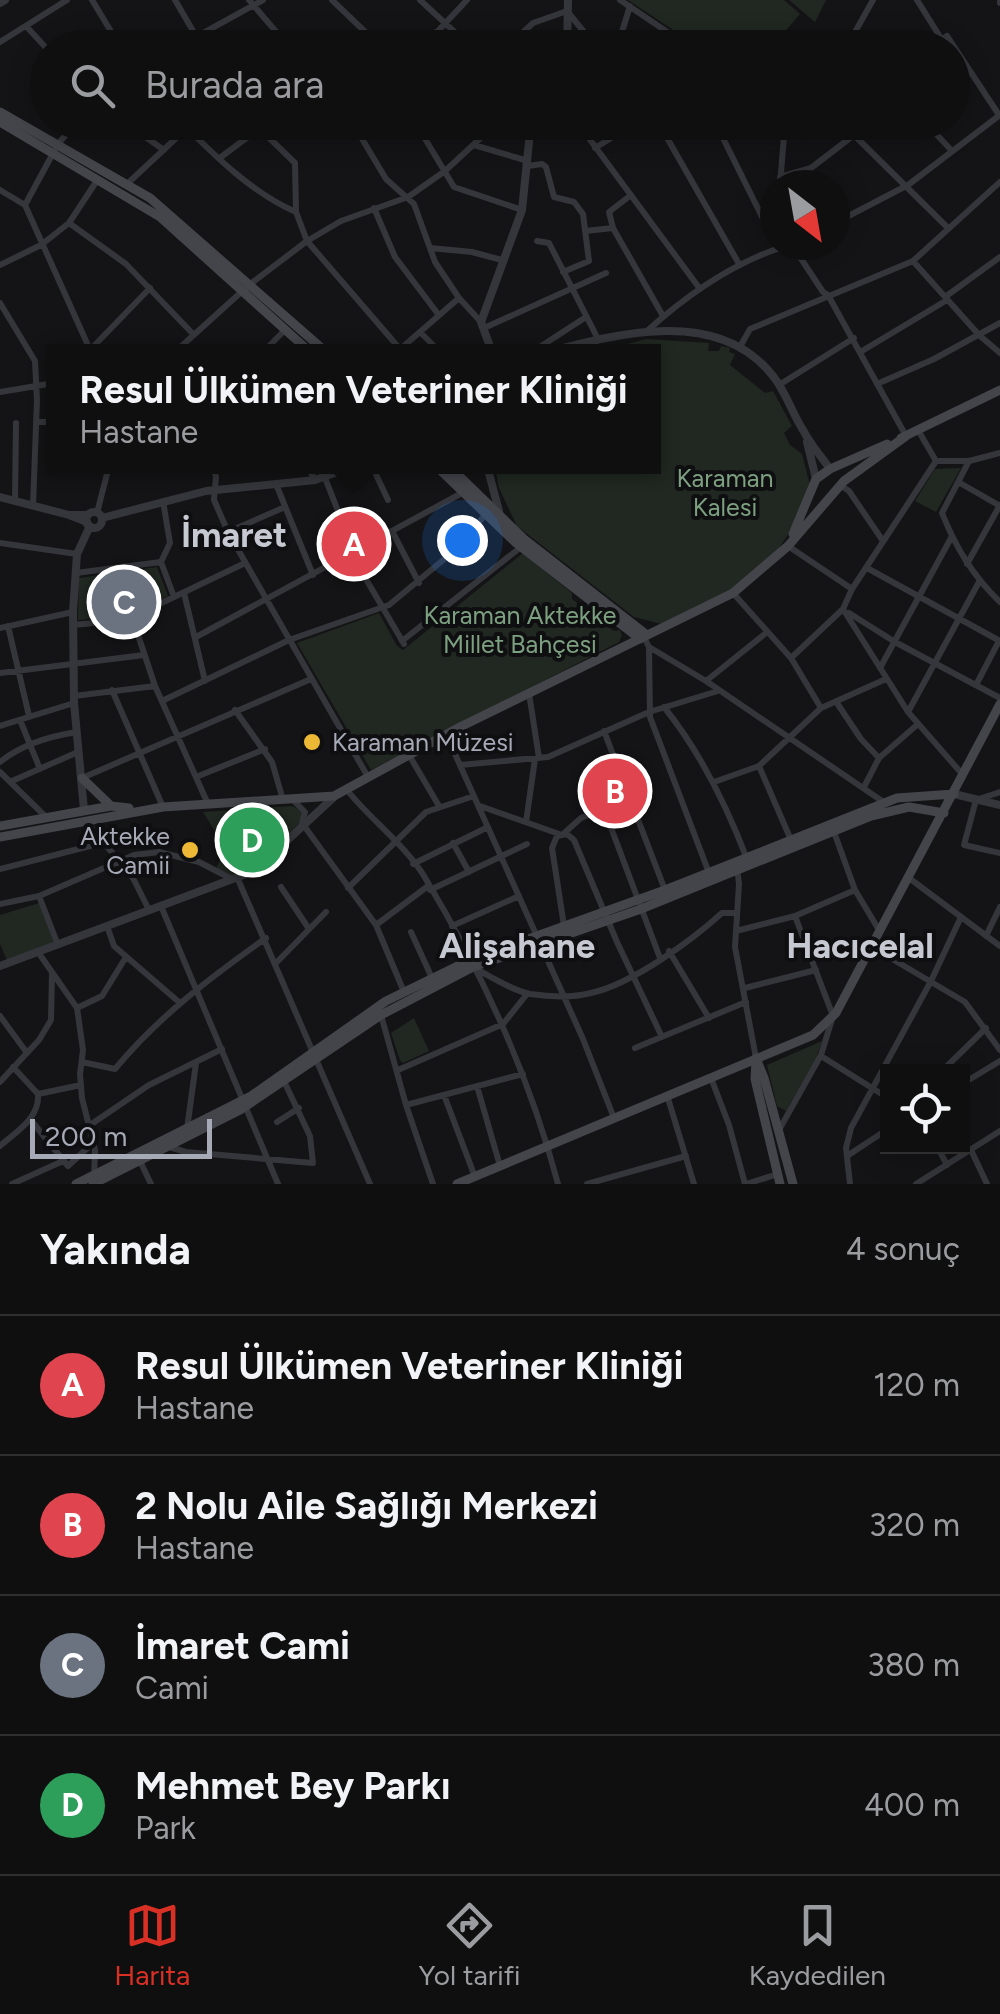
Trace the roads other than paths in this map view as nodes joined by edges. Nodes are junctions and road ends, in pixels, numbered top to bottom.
1 (67, 0) edge
2 (92, 0) edge
3 (175, 0) edge
4 (262, 0) edge
5 (332, 0) edge
6 (420, 0) edge
7 (467, 0) edge
8 (568, 0) edge
9 (620, 0) edge
10 (873, 0) edge
11 (918, 0) edge
12 (251, 3) edge
13 (630, 6) junction
14 (567, 11) junction
15 (446, 25) junction
16 (26, 26) junction
17 (30, 30) edge
18 (110, 30) edge
19 (192, 30) edge
20 (206, 30) edge
21 (274, 30) edge
22 (364, 30) edge
23 (440, 30) edge
24 (452, 30) edge
25 (525, 30) edge
26 (568, 30) edge
27 (582, 30) edge
28 (623, 30) edge
29 (664, 30) edge
30 (857, 30) edge
31 (936, 30) edge
32 (0, 42) edge
33 (970, 69) edge
34 (0, 112) edge
35 (1000, 116) edge
36 (0, 122) edge
37 (30, 132) edge
38 (30, 136) edge
39 (970, 138) edge
40 (37, 140) edge
41 (42, 140) edge
42 (63, 140) edge
43 (150, 140) edge
44 (172, 140) edge
45 (200, 140) edge
46 (243, 140) edge
47 (277, 140) edge
48 (363, 140) edge
49 (426, 140) edge
50 (479, 140) edge
51 (529, 140) edge
52 (590, 140) edge
53 (609, 140) edge
54 (668, 140) edge
55 (725, 140) edge
56 (785, 140) edge
57 (846, 140) edge
58 (860, 140) edge
59 (941, 140) edge
60 (968, 140) edge
61 (474, 145) junction
62 (596, 148) junction
63 (56, 149) junction
64 (164, 150) junction
65 (952, 152) junction
66 (220, 158) junction
67 (528, 164) junction
68 (445, 170) junction
69 (780, 170) edge
70 (806, 170) edge
71 (99, 178) junction
72 (1000, 182) edge
73 (126, 184) junction
74 (908, 185) junction
75 (0, 190) edge
76 (631, 195) junction
77 (408, 197) junction
78 (24, 205) junction
79 (374, 208) junction
80 (522, 210) junction
81 (296, 212) junction
82 (760, 212) edge
83 (850, 214) edge
84 (69, 223) junction
85 (614, 228) junction
86 (948, 228) junction
87 (585, 230) junction
88 (537, 241) dead end
89 (307, 242) junction
90 (42, 244) junction
91 (430, 248) junction
92 (760, 253) edge
93 (1000, 257) edge
94 (502, 260) junction
95 (801, 260) edge
96 (913, 261) junction
97 (739, 264) junction
98 (0, 266) edge
99 (563, 272) junction
100 (606, 273) dead end
101 (150, 288) junction
102 (245, 288) junction
103 (572, 288) junction
104 (700, 289) junction
105 (828, 295) junction
106 (459, 298) junction
107 (946, 298) junction
108 (0, 303) edge
109 (438, 314) junction
110 (663, 316) junction
111 (586, 317) junction
112 (1000, 323) edge
113 (482, 325) junction
114 (285, 330) junction
115 (647, 330) junction
116 (420, 332) junction
117 (193, 334) junction
118 (979, 336) junction
119 (854, 338) junction
120 (598, 339) junction
121 (87, 344) edge
122 (97, 344) edge
123 (183, 344) edge
124 (271, 344) edge
125 (295, 344) edge
126 (301, 344) edge
127 (316, 344) edge
128 (393, 344) edge
129 (405, 344) edge
130 (432, 344) edge
131 (489, 344) edge
132 (544, 344) edge
133 (578, 344) edge
134 (740, 344) junction
135 (862, 351) junction
136 (1000, 352) edge
137 (37, 384) junction
138 (46, 384) edge
139 (877, 384) junction
140 (779, 386) junction
141 (1000, 390) edge
142 (0, 392) edge
143 (36, 422) junction
144 (46, 422) edge
145 (16, 424) dead end
146 (918, 430) junction
147 (804, 433) junction
148 (906, 436) junction
149 (1000, 452) edge
150 (936, 461) junction
151 (969, 461) junction
152 (830, 469) junction
153 (107, 474) edge
154 (214, 474) edge
155 (311, 474) edge
156 (335, 474) edge
157 (376, 474) edge
158 (444, 474) edge
159 (457, 474) edge
160 (489, 474) edge
161 (325, 478) junction
162 (816, 479) junction
163 (314, 480) junction
164 (276, 484) junction
165 (960, 484) junction
166 (840, 485) junction
167 (216, 489) junction
168 (462, 493) junction
169 (832, 494) junction
170 (0, 497) edge
171 (164, 500) junction
172 (388, 500) dead end
173 (15, 501) junction
174 (33, 506) junction
175 (1000, 506) edge
176 (285, 507) junction
177 (486, 514) junction
178 (93, 519) junction
179 (504, 520) junction
180 (392, 531) junction
181 (228, 532) junction
182 (952, 537) junction
183 (883, 541) junction
184 (0, 543) edge
185 (521, 546) junction
186 (788, 546) junction
187 (354, 553) junction
188 (77, 554) junction
189 (162, 562) junction
190 (245, 563) junction
191 (967, 564) junction
192 (866, 568) junction
193 (76, 573) junction
194 (313, 575) junction
195 (978, 582) junction
196 (419, 583) junction
197 (852, 589) junction
198 (184, 593) junction
199 (733, 593) junction
200 (174, 598) junction
201 (264, 598) junction
202 (919, 599) junction
203 (1000, 601) edge
204 (381, 607) junction
205 (843, 609) junction
206 (73, 612) junction
207 (959, 619) junction
208 (73, 625) junction
209 (4, 627) edge
210 (137, 632) junction
211 (766, 633) junction
212 (196, 637) junction
213 (288, 640) junction
214 (645, 640) junction
215 (1000, 641) edge
216 (895, 642) junction
217 (144, 655) junction
218 (791, 658) junction
219 (74, 662) junction
220 (935, 663) junction
221 (880, 668) junction
222 (19, 671) junction
223 (0, 674) edge
224 (311, 678) junction
225 (706, 680) junction
226 (886, 680) junction
227 (205, 681) junction
228 (976, 685) junction
229 (155, 686) junction
230 (112, 690) junction
231 (719, 691) junction
232 (529, 693) junction
233 (74, 700) junction
234 (162, 701) junction
235 (1000, 701) edge
236 (837, 703) junction
237 (664, 707) junction
238 (821, 708) junction
239 (235, 710) junction
240 (649, 712) junction
241 (908, 712) junction
242 (30, 716) junction
243 (20, 720) junction
244 (918, 724) junction
245 (0, 726) edge
246 (78, 732) junction
247 (604, 732) junction
248 (178, 734) junction
249 (446, 734) junction
250 (788, 738) junction
251 (30, 746) junction
252 (265, 750) junction
253 (80, 752) junction
254 (138, 752) junction
255 (408, 755) junction
256 (879, 758) junction
257 (537, 759) junction
258 (0, 762) edge
259 (460, 764) junction
260 (758, 766) junction
261 (40, 769) junction
262 (0, 772) edge
263 (964, 776) junction
264 (196, 777) junction
265 (368, 777) junction
266 (82, 778) junction
267 (12, 781) junction
268 (714, 782) junction
269 (864, 787) junction
270 (347, 790) junction
271 (1000, 792) edge
272 (954, 794) junction
273 (334, 796) junction
274 (474, 796) junction
275 (632, 798) junction
276 (976, 800) junction
277 (289, 801) junction
278 (208, 804) junction
279 (1000, 805) edge
280 (111, 806) junction
281 (439, 806) junction
282 (478, 806) junction
283 (887, 807) junction
284 (163, 808) junction
285 (604, 809) junction
286 (146, 810) junction
287 (121, 812) junction
288 (944, 813) junction
289 (85, 815) junction
290 (46, 817) junction
291 (526, 822) junction
292 (302, 823) junction
293 (0, 826) edge
294 (488, 827) junction
295 (834, 832) junction
296 (562, 835) junction
297 (0, 837) edge
298 (102, 840) junction
299 (791, 840) junction
300 (393, 842) junction
301 (453, 843) junction
302 (527, 844) dead end
303 (1000, 853) edge
304 (502, 858) junction
305 (122, 862) junction
306 (748, 862) junction
307 (413, 864) junction
308 (737, 867) junction
309 (0, 869) edge
310 (468, 872) junction
311 (711, 877) junction
312 (235, 878) junction
313 (909, 878) junction
314 (281, 887) dead end
315 (348, 888) junction
316 (429, 888) junction
317 (665, 890) junction
318 (856, 890) junction
319 (39, 896) junction
320 (520, 896) junction
321 (0, 904) edge
322 (640, 904) junction
323 (161, 906) junction
324 (1000, 906) edge
325 (149, 910) junction
326 (326, 912) dead end
327 (736, 913) junction
328 (606, 916) junction
329 (795, 916) junction
330 (961, 917) junction
331 (376, 925) junction
332 (107, 926) junction
333 (452, 926) junction
334 (564, 926) junction
335 (309, 930) junction
336 (736, 931) junction
337 (880, 931) junction
338 (412, 932) dead end
339 (986, 936) junction
340 (266, 938) junction
341 (539, 939) junction
342 (58, 945) junction
343 (1000, 946) edge
344 (872, 947) junction
345 (38, 952) junction
346 (669, 952) junction
347 (126, 957) junction
348 (660, 958) junction
349 (277, 962) junction
350 (472, 963) junction
351 (0, 966) edge
352 (816, 970) junction
353 (52, 972) junction
354 (633, 975) junction
355 (432, 978) junction
356 (931, 981) junction
357 (745, 988) junction
358 (196, 989) junction
359 (404, 992) junction
360 (527, 994) junction
361 (563, 997) junction
362 (746, 1002) junction
363 (180, 1004) junction
364 (78, 1008) junction
365 (381, 1015) junction
366 (0, 1016) edge
367 (833, 1016) junction
368 (709, 1018) junction
369 (503, 1024) junction
370 (986, 1028) junction
371 (662, 1037) junction
372 (636, 1048) dead end
373 (222, 1049) junction
374 (1000, 1050) edge
375 (26, 1053) junction
376 (314, 1054) junction
377 (821, 1056) junction
378 (756, 1058) junction
379 (1000, 1061) edge
380 (82, 1062) junction
381 (196, 1062) junction
382 (948, 1064) edge
383 (14, 1067) junction
384 (397, 1070) junction
385 (523, 1074) junction
386 (282, 1077) junction
387 (710, 1077) junction
388 (970, 1079) edge
389 (0, 1082) edge
390 (81, 1085) junction
391 (477, 1086) junction
392 (874, 1088) junction
393 (880, 1092) edge
394 (38, 1094) junction
395 (444, 1095) junction
396 (668, 1095) junction
397 (243, 1104) junction
398 (406, 1105) junction
399 (298, 1108) junction
400 (614, 1118) junction
401 (30, 1120) junction
402 (276, 1122) dead end
403 (90, 1125) junction
404 (187, 1129) junction
405 (778, 1130) junction
406 (1000, 1131) edge
407 (880, 1135) edge
408 (94, 1142) junction
409 (0, 1146) edge
410 (548, 1146) junction
411 (168, 1147) junction
412 (971, 1150) junction
413 (941, 1154) edge
414 (686, 1156) junction
415 (846, 1156) junction
416 (267, 1158) junction
417 (63, 1161) junction
418 (140, 1161) junction
419 (947, 1165) junction
420 (500, 1166) junction
421 (479, 1178) edge
422 (779, 1179) edge
423 (94, 1182) edge
424 (12, 1184) edge
425 (76, 1184) edge
426 (151, 1184) edge
427 (278, 1184) edge
428 (370, 1184) edge
429 (433, 1184) edge
430 (457, 1184) edge
431 (558, 1184) edge
432 (587, 1184) edge
433 (694, 1184) edge
434 (745, 1184) edge
435 (793, 1184) edge
436 (850, 1184) edge
437 (916, 1184) edge
438 (987, 1184) edge

1 - 16 street
2 - 18 street
3 - 19 street
4 - 12 street
5 - 22 street
6 - 15 street
7 - 15 street
8 - 14 street
9 - 13 street
10 - 30 street
11 - 31 street
12 - 20 street
12 - 21 street
13 - 28 street
13 - 29 street
14 - 25 street
14 - 26 street
14 - 27 street
15 - 23 street
15 - 24 street
16 - 17 street
16 - 32 street
33 - 35 street
34 - 37 main road
35 - 39 street
36 - 38 main road
40 - 63 main road
41 - 63 main road
42 - 63 street
43 - 64 street
44 - 64 street
45 - 66 street
46 - 66 street
47 - 81 street
48 - 77 street
49 - 68 street
50 - 61 street
51 - 67 street
52 - 62 street
53 - 62 street
54 - 97 street
55 - 82 street
56 - 69 street
57 - 70 street
58 - 74 street
59 - 65 street
60 - 65 street
61 - 67 street
61 - 68 street
62 - 76 street
63 - 71 main road
63 - 73 main road
63 - 78 street
64 - 73 street
65 - 74 street
66 - 81 street
67 - 80 street
67 - 87 street
68 - 77 street
68 - 80 street
71 - 84 street
71 - 102 main road
72 - 86 street
73 - 102 main road
74 - 83 street
74 - 86 street
75 - 78 street
76 - 85 street
76 - 104 street
77 - 79 street
77 - 91 street
78 - 90 street
79 - 89 street
79 - 109 street
80 - 94 street
81 - 89 street
84 - 90 street
84 - 101 street
85 - 87 street
85 - 110 street
86 - 96 street
87 - 99 street
88 - 99 street
89 - 102 street
89 - 128 street
90 - 98 street
90 - 121 street
91 - 94 street
91 - 106 street
92 - 97 street
93 - 107 street
94 - 113 street
95 - 105 street
96 - 105 street
96 - 107 street
97 - 104 street
99 - 103 street
100 - 103 street
101 - 117 street
101 - 122 street
102 - 114 main road
102 - 117 street
102 - 127 main road
103 - 111 street
103 - 113 street
104 - 110 street
105 - 119 street
105 - 134 street
106 - 109 street
106 - 113 street
107 - 118 street
107 - 135 street
108 - 137 street
109 - 116 street
110 - 115 street
111 - 120 street
111 - 132 street
112 - 118 street
113 - 131 street
114 - 124 street
114 - 125 street
114 - 126 main road
115 - 120 street
115 - 134 street
116 - 129 street
116 - 130 street
117 - 123 street
118 - 136 street
118 - 139 street
119 - 135 street
119 - 140 street
120 - 133 street
134 - 140 street
135 - 139 street
137 - 138 street
137 - 142 street
137 - 143 street
139 - 148 street
140 - 147 street
141 - 146 main road
143 - 144 street
143 - 174 street
145 - 173 street
146 - 148 main road
146 - 150 street
147 - 152 street
147 - 162 street
148 - 152 main road
148 - 166 main road
149 - 151 street
150 - 151 street
150 - 183 street
151 - 165 street
152 - 162 main road
152 - 166 main road
153 - 178 street
154 - 167 street
155 - 163 street
156 - 161 street
157 - 172 street
158 - 168 main road
159 - 179 main road
160 - 179 street
161 - 163 street
161 - 187 street
162 - 169 main road
162 - 186 main road
163 - 164 street
164 - 167 street
164 - 176 street
165 - 175 street
165 - 182 street
166 - 169 main road
166 - 183 street
167 - 171 street
167 - 181 street
168 - 177 main road
168 - 180 street
169 - 186 main road
170 - 173 street
171 - 178 street
171 - 189 street
173 - 174 street
174 - 178 street
175 - 191 street
176 - 181 street
176 - 194 street
177 - 185 main road
177 - 196 street
178 - 188 street
179 - 214 main road
180 - 187 street
180 - 196 street
181 - 190 street
182 - 191 street
182 - 202 street
183 - 192 street
184 - 188 street
185 - 204 street
185 - 214 main road
186 - 197 street
186 - 199 main road
187 - 194 street
187 - 204 street
188 - 193 street
189 - 193 street
189 - 200 street
190 - 198 street
190 - 201 street
191 - 195 street
192 - 197 street
192 - 202 street
193 - 206 street
194 - 201 street
195 - 203 street
195 - 207 street
196 - 204 street
197 - 205 street
198 - 200 street
198 - 212 street
199 - 211 street
199 - 214 main road
200 - 210 street
201 - 212 street
201 - 213 street
202 - 207 street
202 - 216 street
204 - 213 street
205 - 216 street
205 - 218 street
205 - 221 street
206 - 208 street
206 - 209 street
207 - 215 street
207 - 220 street
208 - 210 street
208 - 219 street
209 - 222 street
210 - 217 street
211 - 218 street
211 - 225 street
212 - 227 street
213 - 224 street
213 - 227 street
214 - 225 street
214 - 232 main road
214 - 240 street
215 - 228 street
216 - 220 street
216 - 221 street
217 - 219 street
217 - 229 street
218 - 238 street
219 - 222 street
219 - 233 street
220 - 228 street
220 - 241 street
221 - 226 street
222 - 223 street
222 - 242 street
224 - 239 street
224 - 265 street
225 - 231 street
226 - 236 street
226 - 241 street
227 - 234 street
228 - 235 street
229 - 230 street
229 - 234 street
230 - 233 street
230 - 254 street
231 - 237 street
231 - 250 street
232 - 249 main road
232 - 257 street
233 - 242 street
233 - 246 street
234 - 248 street
235 - 263 main road
236 - 238 street
236 - 256 street
237 - 240 street
237 - 268 street
238 - 250 street
239 - 248 street
239 - 252 street
240 - 247 street
240 - 311 street
241 - 244 street
242 - 243 street
243 - 245 street
243 - 251 street
244 - 256 street
244 - 263 street
246 - 251 street
246 - 253 street
247 - 257 street
247 - 275 street
248 - 254 street
248 - 264 street
249 - 255 main road
249 - 259 street
250 - 260 street
250 - 269 street
251 - 258 street
251 - 261 street
252 - 264 street
252 - 277 street
253 - 261 street
253 - 266 street
254 - 266 street
254 - 284 street
255 - 265 main road
255 - 281 street
256 - 269 street
257 - 259 street
257 - 291 street
259 - 274 street
260 - 268 street
260 - 299 street
261 - 267 street
262 - 267 street
263 - 272 main road
264 - 278 street
265 - 270 main road
266 - 280 main road
266 - 289 street
267 - 290 street
268 - 306 street
269 - 283 street
270 - 273 main road
270 - 300 street
271 - 276 street
272 - 276 street
272 - 283 main road
272 - 288 main road
273 - 277 main road
273 - 292 street
274 - 281 street
274 - 282 street
275 - 285 street
275 - 317 street
276 - 279 street
276 - 303 street
277 - 278 main road
277 - 292 street
278 - 284 main road
280 - 286 main road
280 - 287 main road
280 - 289 main road
281 - 300 street
282 - 291 street
282 - 294 street
283 - 288 main road
283 - 295 main road
283 - 299 main road
284 - 286 main road
285 - 296 street
285 - 322 street
286 - 287 main road
287 - 289 main road
288 - 313 main road
289 - 290 main road
289 - 297 main road
289 - 298 street
290 - 293 main road
291 - 296 street
292 - 312 street
292 - 315 street
294 - 301 street
294 - 304 street
295 - 306 main road
295 - 318 street
296 - 328 street
296 - 334 street
298 - 305 street
298 - 309 street
299 - 306 main road
300 - 307 street
300 - 315 street
301 - 307 street
301 - 310 street
302 - 304 street
304 - 310 street
304 - 320 street
305 - 312 street
305 - 319 street
305 - 325 street
306 - 308 main road
307 - 316 street
308 - 311 main road
308 - 327 street
310 - 316 street
311 - 317 main road
311 - 322 main road
312 - 323 street
312 - 340 street
313 - 330 street
313 - 337 main road
314 - 335 street
315 - 331 street
316 - 331 street
316 - 333 street
317 - 322 main road
318 - 329 street
318 - 337 street
319 - 321 street
319 - 342 street
320 - 333 street
320 - 341 street
322 - 328 main road
322 - 348 street
323 - 325 street
323 - 358 street
324 - 339 street
325 - 332 street
326 - 335 street
327 - 336 street
327 - 346 street
328 - 334 main road
328 - 341 main road
328 - 354 street
329 - 336 street
329 - 352 street
330 - 339 street
330 - 356 street
331 - 359 street
332 - 342 street
332 - 347 street
333 - 350 street
334 - 341 main road
335 - 349 street
336 - 357 street
337 - 344 main road
338 - 355 street
339 - 343 street
340 - 349 street
340 - 358 street
341 - 350 main road
341 - 361 street
342 - 345 street
344 - 356 street
344 - 367 main road
345 - 351 street
345 - 353 street
346 - 348 street
346 - 368 street
347 - 363 street
347 - 364 street
348 - 354 street
349 - 376 street
350 - 355 main road
350 - 360 street
350 - 365 main road
350 - 369 street
352 - 357 street
352 - 367 street
353 - 364 street
353 - 375 street
354 - 361 street
354 - 371 street
355 - 359 main road
356 - 370 street
356 - 392 street
357 - 362 street
358 - 363 street
358 - 373 street
359 - 376 main road
360 - 361 street
360 - 369 street
361 - 400 street
362 - 368 street
362 - 378 street
363 - 380 street
364 - 380 street
365 - 376 main road
365 - 384 street
366 - 375 street
367 - 377 street
367 - 378 main road
368 - 371 street
369 - 384 street
369 - 385 street
370 - 374 street
370 - 382 street
371 - 372 street
373 - 381 street
373 - 397 street
375 - 383 street
376 - 386 main road
376 - 428 street
377 - 392 street
377 - 405 street
378 - 387 main road
378 - 405 main road
378 - 422 main road
379 - 388 street
380 - 390 street
381 - 403 street
381 - 404 street
383 - 389 street
383 - 394 street
384 - 398 street
385 - 391 street
385 - 410 street
386 - 397 main road
386 - 399 street
387 - 396 main road
387 - 434 street
390 - 394 street
390 - 403 street
391 - 395 street
391 - 420 street
392 - 393 street
392 - 415 street
394 - 401 street
395 - 398 street
395 - 421 street
396 - 400 main road
396 - 414 street
397 - 404 main road
397 - 411 main road
397 - 416 street
398 - 429 street
399 - 402 street
399 - 416 street
400 - 410 main road
401 - 409 street
401 - 417 street
403 - 408 street
404 - 423 main road
405 - 435 main road
406 - 412 street
407 - 415 street
408 - 417 street
408 - 423 street
410 - 420 main road
410 - 431 street
411 - 416 street
411 - 418 main road
412 - 419 street
412 - 438 street
413 - 419 street
414 - 432 street
414 - 433 street
415 - 436 street
416 - 427 street
417 - 424 street
418 - 423 main road
418 - 426 street
419 - 437 street
420 - 421 main road
421 - 430 main road
422 - 434 street
423 - 425 main road

